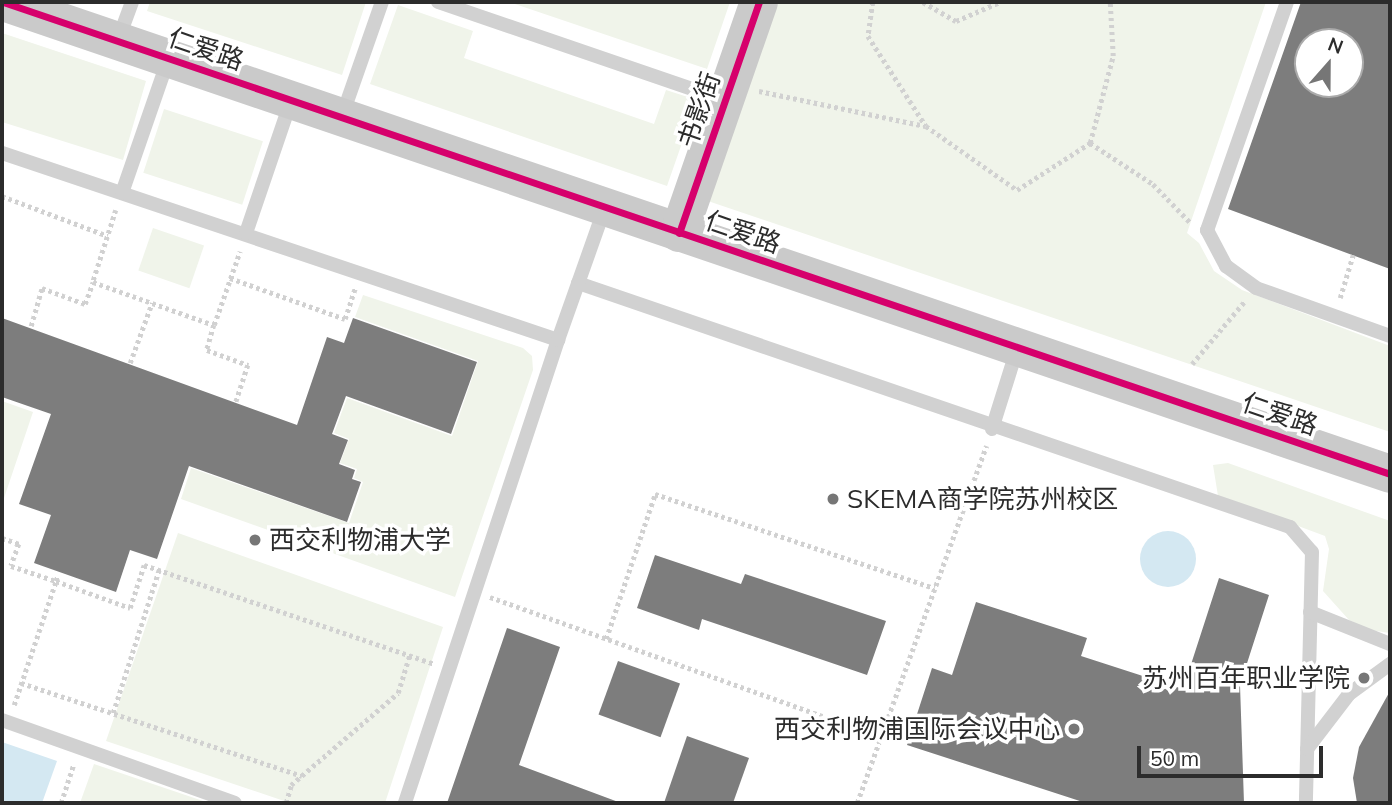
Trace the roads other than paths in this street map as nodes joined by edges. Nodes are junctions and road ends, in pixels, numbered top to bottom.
1 (3, 2) edge
2 (132, 2) edge
3 (382, 2) edge
4 (438, 2) edge
5 (760, 2) edge
6 (1287, 2) edge
7 (118, 41) junction
8 (169, 58) junction
9 (728, 92) junction
10 (291, 100) junction
11 (342, 117) junction
12 (2, 153) edge
13 (122, 193) junction
14 (605, 207) junction
15 (246, 233) junction
16 (679, 233) junction
17 (578, 283) junction
18 (1390, 336) edge
19 (558, 340) junction
20 (1018, 347) junction
21 (992, 429) junction
22 (1390, 474) edge
23 (1310, 612) junction
24 (1390, 644) edge
25 (1390, 664) edge
26 (5, 721) edge
27 (1307, 749) junction
28 (234, 803) edge
29 (405, 803) edge
30 (1306, 803) edge

1 - 7 main road, 仁爱路
2 - 7 lane
3 - 11 lane
4 - 9 lane
5 - 9 main road, 书影街
6 - 18 lane
7 - 8 main road, 仁爱路
8 - 10 main road, 仁爱路
8 - 13 lane
9 - 16 main road, 书影街
10 - 11 main road, 仁爱路
10 - 15 lane
11 - 14 main road, 仁爱路
12 - 13 lane
13 - 15 lane
14 - 16 main road, 仁爱路
14 - 17 lane
15 - 19 lane
16 - 20 main road, 仁爱路
17 - 19 lane
17 - 21 lane
19 - 29 lane
20 - 21 lane
20 - 22 main road, 仁爱路
21 - 23 lane
23 - 24 lane
23 - 27 lane
25 - 27 lane
26 - 28 lane
27 - 30 lane

